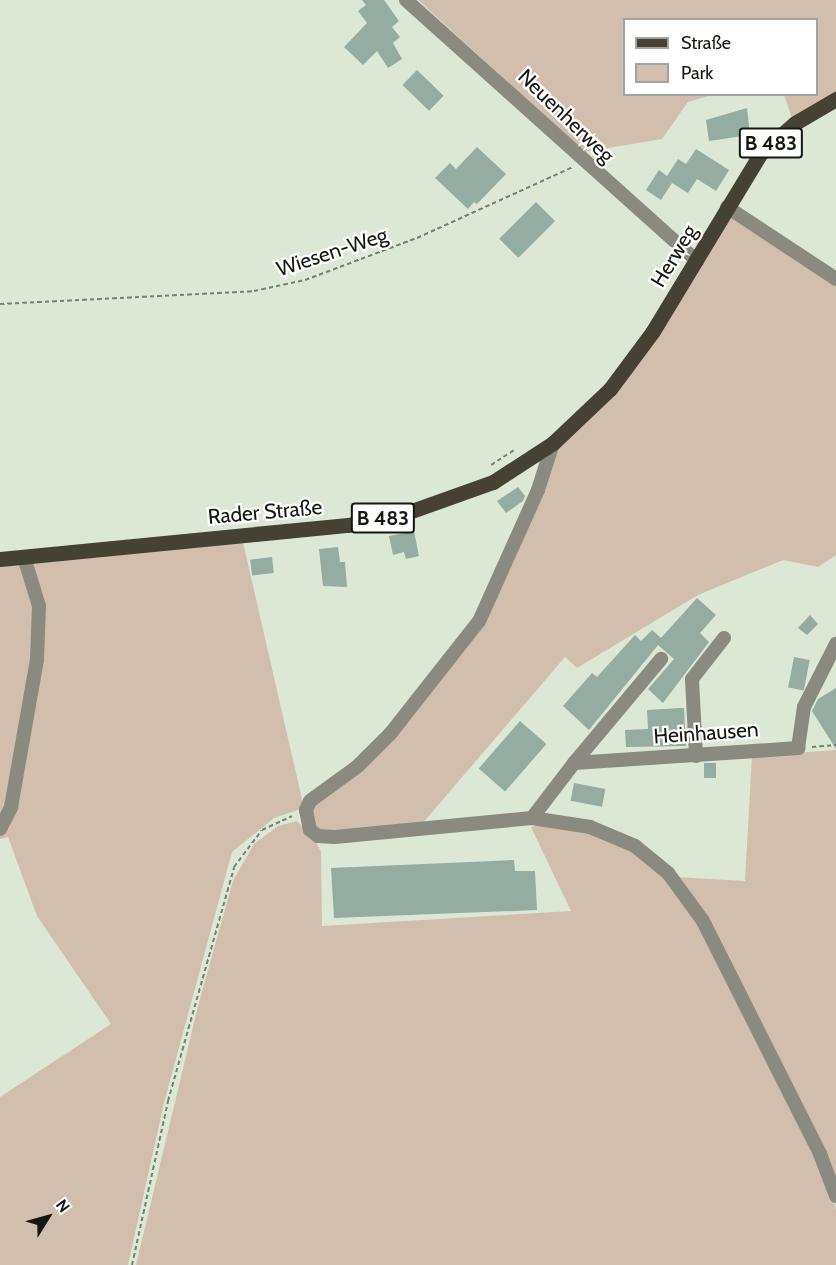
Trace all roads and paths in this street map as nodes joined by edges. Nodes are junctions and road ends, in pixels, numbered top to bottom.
1 (405, 0) edge
2 (836, 99) edge
3 (583, 161) junction
4 (727, 207) junction
5 (697, 261) junction
6 (836, 279) edge
7 (0, 304) edge
8 (553, 443) junction
9 (517, 448) dead end
10 (482, 472) dead end
11 (24, 557) junction
12 (0, 559) edge
13 (724, 638) dead end
14 (836, 644) edge
15 (660, 659) dead end
16 (836, 745) edge
17 (798, 748) junction
18 (696, 756) junction
19 (574, 763) junction
20 (306, 810) junction
21 (532, 818) junction
22 (0, 829) edge
23 (836, 1196) edge
24 (132, 1265) edge

1 - 3 street, Neuenherweg
2 - 4 main road, Herweg / B 483
3 - 5 street, Neuenherweg
3 - 7 path, Wiesen-Weg
4 - 5 main road, Herweg / B 483
4 - 6 street
5 - 8 main road, Herweg / B 483
8 - 11 main road, Rader Straße / B 483
8 - 20 street
9 - 10 path
11 - 12 main road, Rader Straße / B 483
11 - 22 street
13 - 18 street
14 - 17 street
15 - 19 street
16 - 17 path
17 - 18 street, Heinhausen
18 - 19 street, Heinhausen
19 - 21 street
20 - 21 street
20 - 24 path
21 - 23 street

